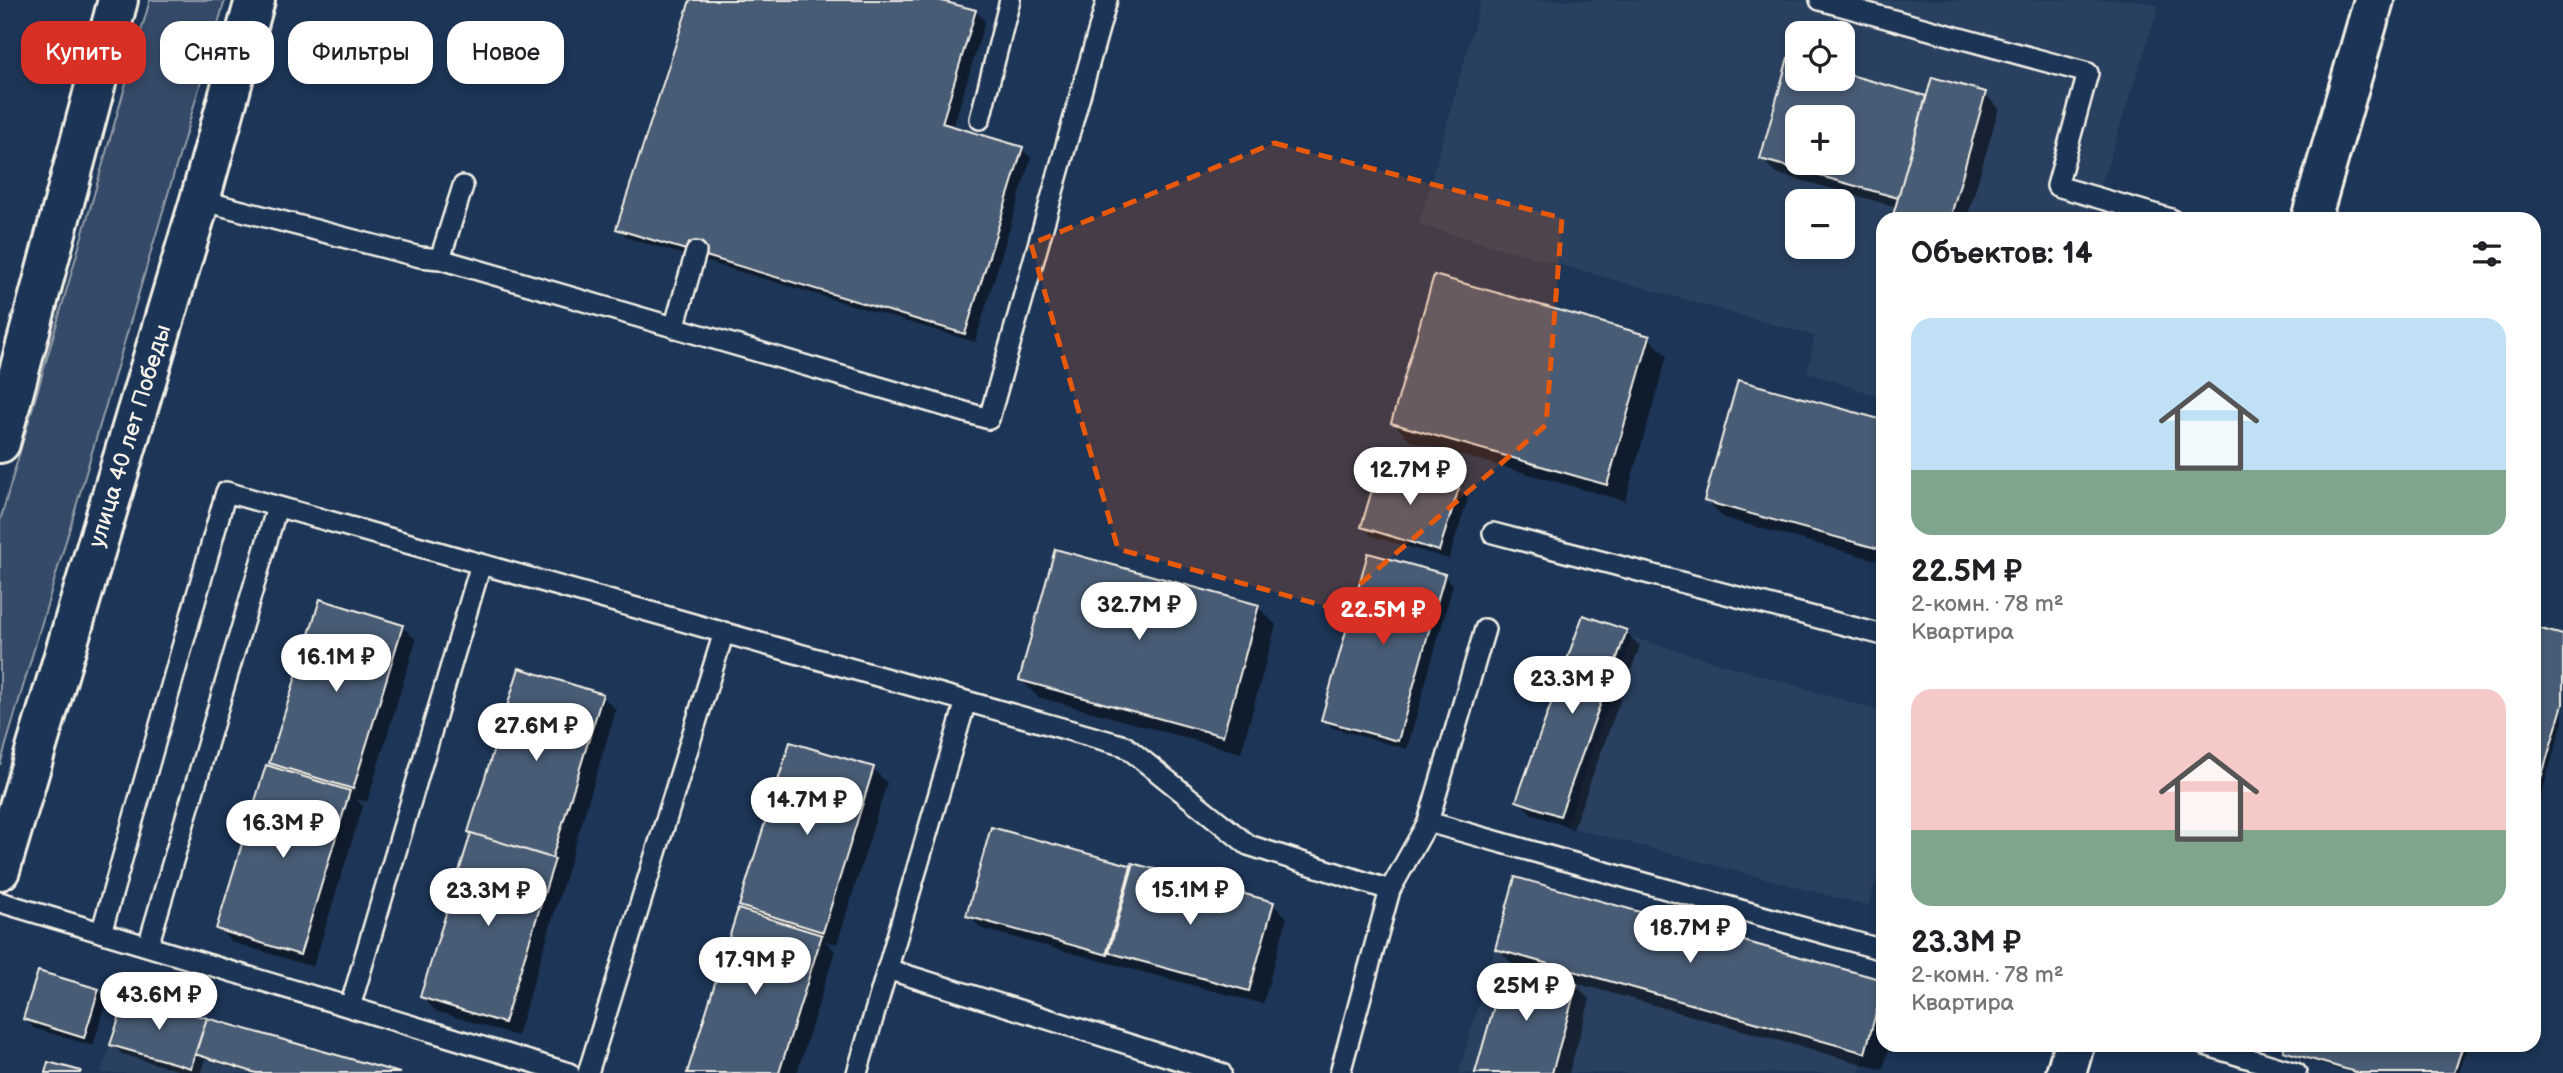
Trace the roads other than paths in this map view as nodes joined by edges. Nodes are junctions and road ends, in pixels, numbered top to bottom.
1 (118, 0) edge
2 (255, 0) edge
3 (1010, 0) edge
4 (1107, 0) edge
5 (1820, 0) edge
6 (2374, 0) edge
7 (980, 119) dead end
8 (463, 186) dead end
9 (200, 200) junction
10 (2147, 212) edge
11 (2313, 212) edge
12 (696, 252) dead end
13 (440, 259) junction
14 (674, 328) junction
15 (0, 443) edge
16 (276, 507) junction
17 (1493, 533) dead end
18 (481, 564) junction
19 (1485, 629) dead end
20 (724, 632) junction
21 (1876, 633) edge
22 (966, 701) junction
23 (1428, 822) junction
24 (0, 870) edge
25 (1390, 890) junction
26 (0, 902) edge
27 (102, 930) junction
28 (148, 946) junction
29 (1876, 948) edge
30 (887, 969) junction
31 (351, 1007) junction
32 (2072, 1052) edge
33 (2253, 1052) edge
34 (569, 1073) edge
35 (588, 1073) edge
36 (857, 1073) edge
37 (1221, 1073) edge
38 (1340, 1073) edge
39 (2066, 1073) edge
40 (2296, 1073) edge

1 - 15 street
2 - 9 street, улица 40 лет Победы
3 - 7 lane
4 - 14 lane
5 - 10 lane
6 - 11 street
8 - 13 lane
9 - 13 lane
9 - 24 street, улица 40 лет Победы
12 - 14 lane
13 - 14 lane
16 - 18 lane
16 - 27 lane
16 - 28 lane
17 - 21 lane
18 - 20 lane
18 - 31 lane
19 - 23 lane
20 - 22 lane
20 - 35 lane
22 - 25 lane
22 - 30 lane
23 - 25 lane
23 - 29 lane
25 - 38 lane
26 - 27 lane
27 - 28 lane
28 - 31 lane
30 - 36 lane
30 - 37 lane
31 - 34 lane
32 - 39 street
33 - 40 lane

